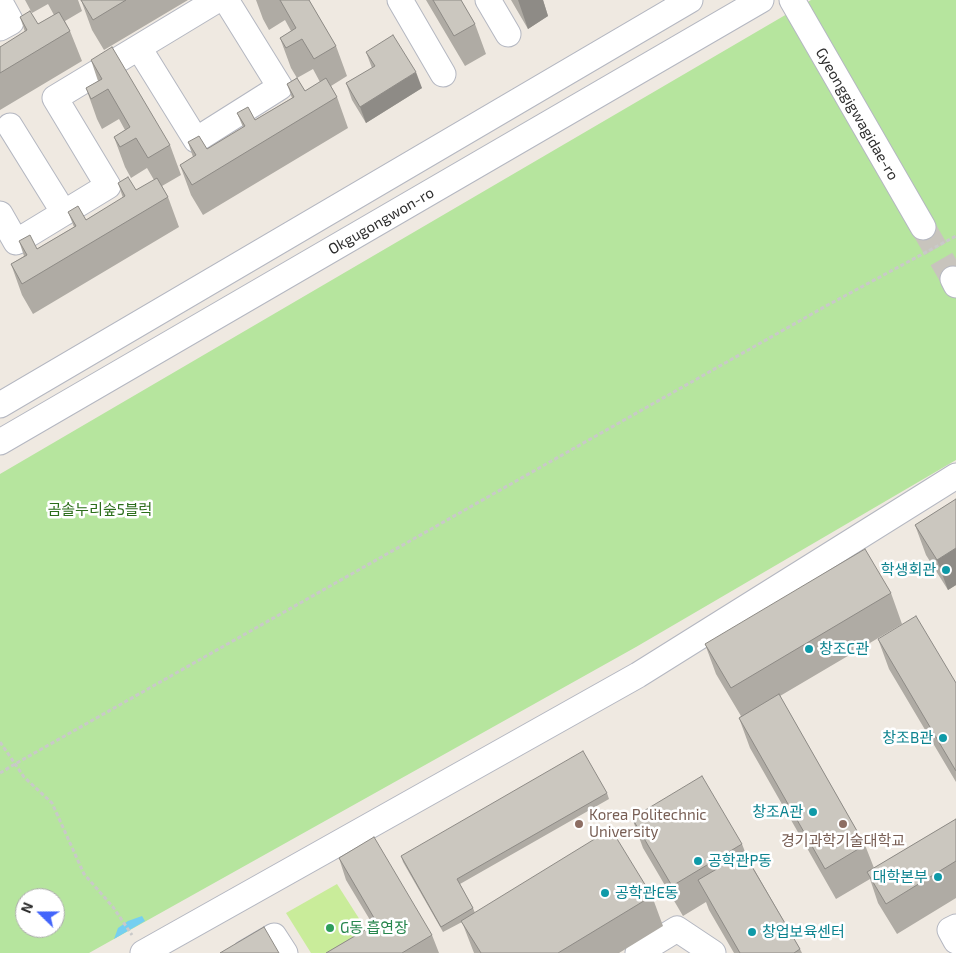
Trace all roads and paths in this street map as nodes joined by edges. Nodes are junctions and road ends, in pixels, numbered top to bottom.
1 (217, 0) edge
2 (226, 0) edge
3 (400, 0) edge
4 (488, 0) edge
5 (690, 0) edge
6 (761, 0) edge
7 (792, 0) edge
8 (0, 2) edge
9 (0, 28) edge
10 (508, 34) dead end
11 (139, 48) junction
12 (443, 74) dead end
13 (10, 126) dead end
14 (64, 213) junction
15 (0, 214) edge
16 (923, 227) tunnel mouth
17 (956, 236) edge
18 (3, 397) edge
19 (25, 428) junction
20 (0, 442) edge
21 (956, 476) edge
22 (0, 742) edge
23 (15, 764) junction
24 (0, 774) edge
25 (956, 927) edge
26 (956, 941) edge
27 (177, 944) edge
28 (956, 947) edge
29 (145, 948) edge
30 (245, 953) edge
31 (285, 953) edge
32 (638, 953) edge
33 (713, 953) edge
34 (945, 953) edge

1 - 11 street
2 - 11 street
3 - 12 street
4 - 10 street
5 - 18 street
6 - 19 street, Okgugongwon-ro
7 - 16 street, Gyeonggigwagidae-ro
8 - 9 street
11 - 14 street
13 - 14 street
14 - 15 street
17 - 23 path
18 - 19 street
19 - 20 street, Okgugongwon-ro
21 - 27 street
22 - 23 path
23 - 24 path
23 - 29 path
25 - 26 street
27 - 29 street
28 - 34 street
30 - 31 street
32 - 33 street

